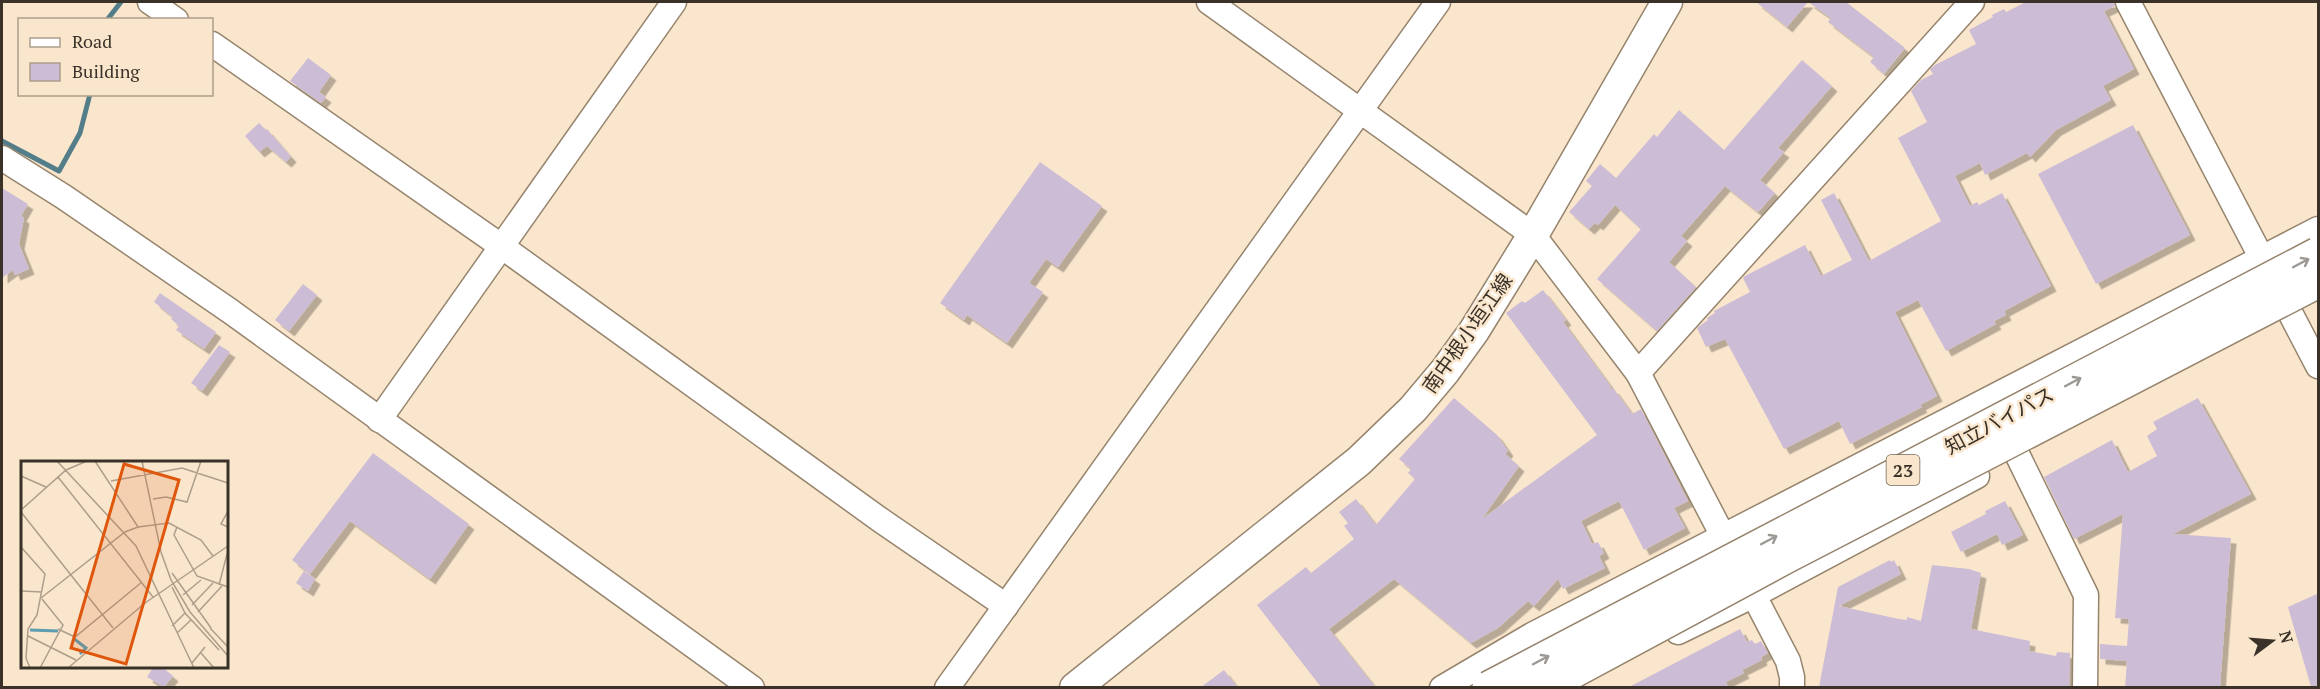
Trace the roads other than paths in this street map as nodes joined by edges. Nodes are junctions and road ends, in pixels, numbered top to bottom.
1 (150, 2) edge
2 (674, 2) edge
3 (1209, 2) edge
4 (1438, 2) edge
5 (1667, 2) edge
6 (1972, 2) edge
7 (2128, 2) edge
8 (173, 18) edge
9 (213, 45) edge
10 (1360, 110) junction
11 (2, 158) edge
12 (2319, 229) edge
13 (1533, 235) junction
14 (501, 246) junction
15 (2319, 254) edge
16 (2262, 259) junction
17 (2319, 281) edge
18 (2319, 295) edge
19 (2290, 310) junction
20 (2319, 366) edge
21 (1638, 373) junction
22 (379, 420) junction
23 (2017, 454) junction
24 (1723, 536) junction
25 (1754, 595) junction
26 (1006, 606) junction
27 (752, 687) edge
28 (947, 687) edge
29 (1075, 687) edge
30 (1442, 687) edge
31 (1489, 687) edge
32 (1542, 687) edge
33 (1571, 687) edge
34 (1792, 687) edge
35 (2085, 687) edge

1 - 8 street
2 - 14 street
3 - 10 street
4 - 10 street
5 - 13 main road, 南中根小垣江線
6 - 21 street
7 - 16 street
9 - 14 street
10 - 13 street
10 - 26 street
11 - 22 street
12 - 16 street
13 - 21 street
13 - 29 main road, 南中根小垣江線
14 - 22 street
14 - 26 street
31 -> 15 highway, 知立バイパス / 23, bridge
16 - 19 street
16 - 24 street
17 - 32 highway, 知立バイパス / 23, bridge
18 - 19 street
19 - 20 street
19 - 23 street
21 - 24 street
22 - 27 street
23 - 25 street
23 - 35 street
24 - 25 street
24 - 30 street
25 - 33 street
25 - 34 street
26 - 28 street

